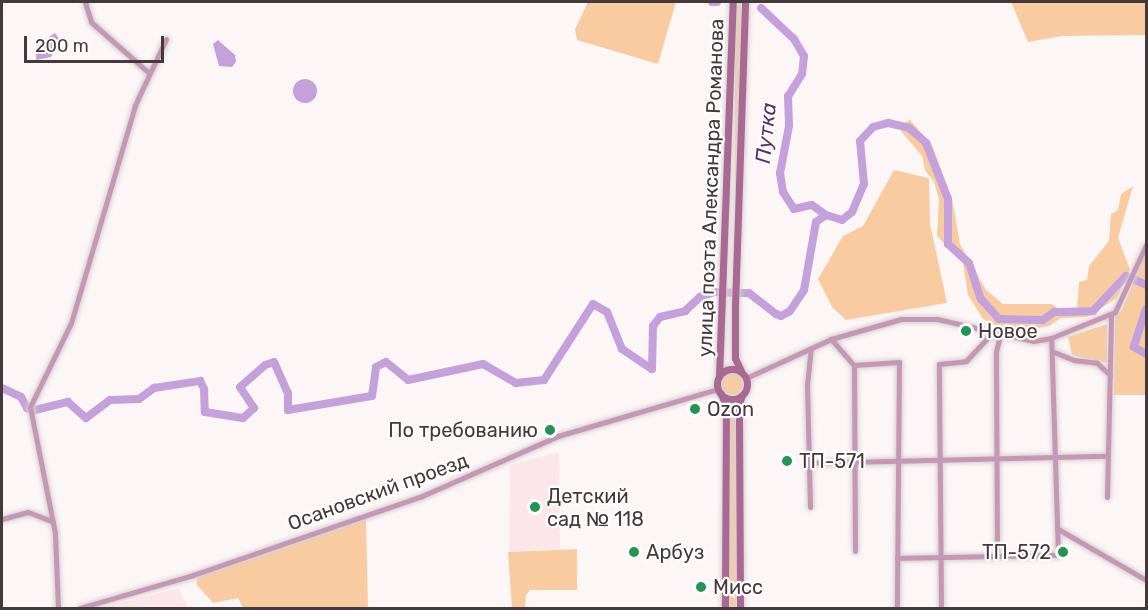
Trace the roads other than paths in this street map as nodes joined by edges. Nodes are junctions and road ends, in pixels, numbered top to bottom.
1 (85, 2) edge
2 (733, 2) edge
3 (745, 2) edge
4 (166, 39) dead end
5 (149, 73) junction
6 (1146, 245) edge
7 (1111, 315) junction
8 (993, 332) junction
9 (1000, 334) junction
10 (1051, 338) junction
11 (831, 339) junction
12 (811, 348) junction
13 (1054, 352) junction
14 (854, 364) junction
15 (741, 371) junction
16 (719, 376) junction
17 (1110, 377) junction
18 (746, 378) junction
19 (719, 391) junction
20 (742, 395) junction
21 (1105, 456) junction
22 (937, 459) junction
23 (997, 460) junction
24 (1057, 460) junction
25 (895, 461) junction
26 (855, 462) junction
27 (808, 463) junction
28 (1107, 497) dead end
29 (810, 507) dead end
30 (2, 519) edge
31 (52, 521) junction
32 (1058, 529) junction
33 (855, 551) dead end
34 (998, 555) junction
35 (938, 556) junction
36 (897, 558) junction
37 (1146, 580) edge
38 (58, 609) edge
39 (80, 609) edge
40 (725, 609) edge
41 (740, 609) edge
42 (897, 609) edge
43 (940, 609) edge

1 - 5 street
2 - 16 main road, улица поэта Александра Романова
3 - 15 main road, улица поэта Александра Романова
4 - 5 street
5 - 31 street
6 - 7 street
7 - 10 street
7 - 17 street
8 - 9 street
8 - 11 street
8 - 22 street
9 - 10 street
9 - 23 street
10 - 13 street
11 - 12 street
11 - 14 street
12 - 18 street
12 - 27 street
13 - 17 street
13 - 24 street
14 - 25 street
14 - 26 street
15 - 16 main road
15 - 18 main road
16 - 19 main road
17 - 21 street
18 - 20 main road
19 - 20 main road
19 - 39 street, Осановский проезд
19 - 40 main road
20 - 41 main road
21 - 24 street
21 - 28 street
22 - 23 street
22 - 25 street
22 - 35 street
23 - 24 street
23 - 34 street
24 - 32 street
25 - 26 street
25 - 36 street
26 - 27 street
26 - 33 street
27 - 29 street
30 - 31 street
31 - 38 street
32 - 34 street
32 - 37 street
34 - 35 street
35 - 36 street
35 - 43 street
36 - 42 street

